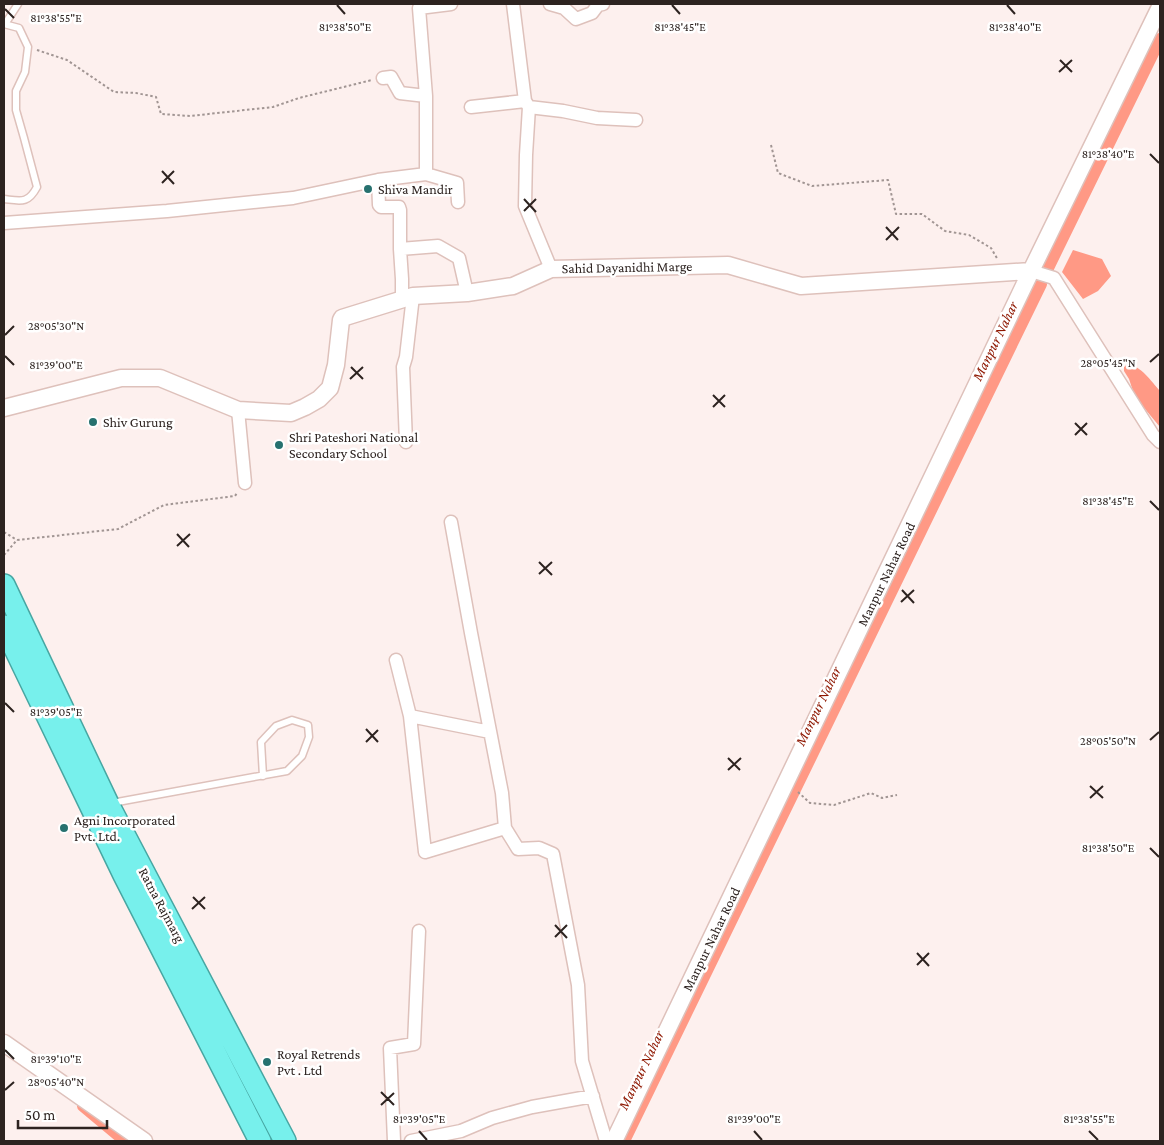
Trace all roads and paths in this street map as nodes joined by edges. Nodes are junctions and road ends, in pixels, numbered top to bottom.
1 (18, 4) edge
2 (451, 4) edge
3 (513, 4) edge
4 (550, 4) edge
5 (603, 4) edge
6 (1160, 7) edge
7 (4, 24) edge
8 (28, 48) junction
9 (383, 78) joint
10 (426, 96) junction
11 (527, 104) junction
12 (471, 107) dead end
13 (636, 120) dead end
14 (771, 145) dead end
15 (426, 174) junction
16 (378, 180) junction
17 (4, 199) edge
18 (458, 202) dead end
19 (4, 223) edge
20 (400, 249) junction
21 (551, 269) junction
22 (1031, 272) junction
23 (1005, 273) junction
24 (467, 293) junction
25 (408, 298) junction
26 (4, 408) edge
27 (238, 410) junction
28 (406, 442) dead end
29 (1160, 442) edge
30 (245, 483) joint
31 (451, 522) dead end
32 (4, 532) edge
33 (17, 540) junction
34 (4, 555) edge
35 (4, 585) edge
36 (4, 626) edge
37 (396, 660) dead end
38 (410, 716) junction
39 (490, 732) junction
40 (263, 776) junction
41 (786, 783) junction
42 (897, 795) dead end
43 (108, 804) junction
44 (505, 828) junction
45 (418, 931) dead end
46 (4, 1042) edge
47 (593, 1096) junction
48 (144, 1141) edge
49 (260, 1141) edge
50 (285, 1141) edge
51 (394, 1141) edge
52 (411, 1141) edge
53 (606, 1141) edge
54 (614, 1141) edge

1 - 7 lane
2 - 10 street
3 - 11 street
4 - 5 street
6 - 22 street, Manpur Nahar Road
7 - 8 lane
8 - 9 path
8 - 17 lane
9 - 10 street
10 - 15 street
11 - 12 street
11 - 13 street
11 - 21 street
14 - 23 path
15 - 16 street
15 - 18 street
16 - 19 street
16 - 20 street
20 - 24 street
20 - 25 street
21 - 23 street, Sahid Dayanidhi Marge
21 - 24 street, Sahid Dayanidhi Marge
22 - 23 street, Sahid Dayanidhi Marge
22 - 29 street
22 - 41 street, Manpur Nahar Road
24 - 25 street, Sahid Dayanidhi Marge
25 - 27 street, Sahid Dayanidhi Marge
25 - 28 street
26 - 27 street, Sahid Dayanidhi Marge
27 - 30 street
30 - 33 path
31 - 39 street
32 - 33 path
33 - 34 path
35 - 43 highway, Ratna Rajmarg
36 - 49 highway, Ratna Rajmarg
37 - 38 street
38 - 39 street
38 - 44 street
39 - 44 street
40 - 40 lane
40 - 43 lane
41 - 42 path
41 - 54 street, Manpur Nahar Road
43 - 50 highway, Ratna Rajmarg
44 - 47 street
45 - 51 street
46 - 48 street
47 - 52 street
47 - 53 street

